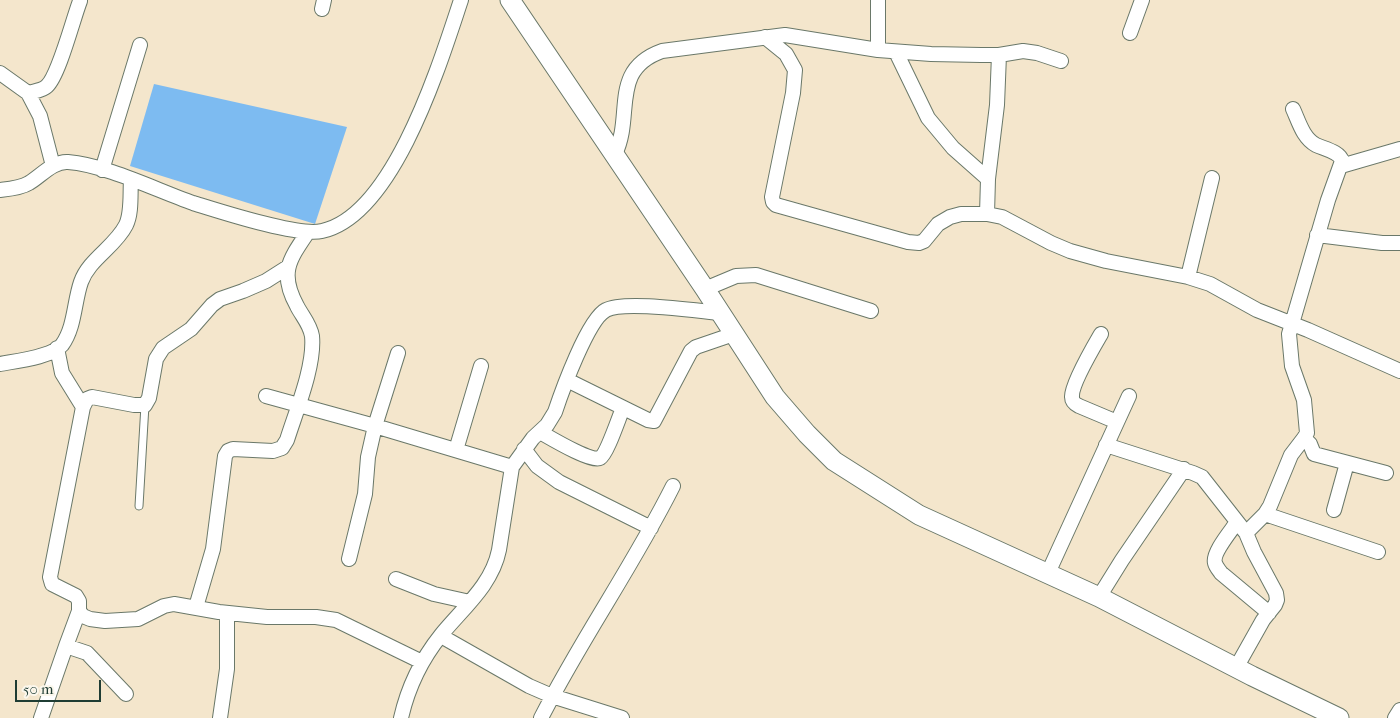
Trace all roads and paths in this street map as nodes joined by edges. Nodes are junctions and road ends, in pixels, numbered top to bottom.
1 (461, 0) edge
2 (510, 0) edge
3 (878, 0) edge
4 (1142, 0) edge
5 (80, 1) edge
6 (1130, 33) dead end
7 (765, 37) junction
8 (140, 45) dead end
9 (878, 50) junction
10 (896, 52) junction
11 (999, 55) junction
12 (1061, 61) dead end
13 (0, 73) edge
14 (28, 93) junction
15 (1293, 109) dead end
16 (1400, 149) edge
17 (615, 154) junction
18 (53, 166) junction
19 (1341, 166) junction
20 (102, 170) junction
21 (1212, 178) dead end
22 (988, 179) junction
23 (131, 180) junction
24 (0, 190) edge
25 (987, 214) junction
26 (308, 232) junction
27 (1317, 235) junction
28 (1400, 243) edge
29 (288, 267) junction
30 (1188, 277) junction
31 (705, 289) junction
32 (871, 311) dead end
33 (721, 314) junction
34 (1291, 324) junction
35 (734, 334) junction
36 (1101, 334) dead end
37 (56, 348) junction
38 (398, 352) dead end
39 (0, 364) edge
40 (481, 366) dead end
41 (1400, 372) edge
42 (567, 380) junction
43 (266, 396) dead end
44 (1129, 396) dead end
45 (144, 404) junction
46 (298, 404) junction
47 (82, 407) junction
48 (623, 408) junction
49 (1117, 422) junction
50 (375, 426) junction
51 (540, 432) junction
52 (1304, 438) junction
53 (1106, 446) junction
54 (524, 449) junction
55 (456, 450) junction
56 (1346, 463) junction
57 (512, 467) junction
58 (1184, 470) junction
59 (1386, 473) dead end
60 (673, 486) dead end
61 (139, 506) dead end
62 (1334, 510) dead end
63 (1265, 514) junction
64 (1242, 527) junction
65 (652, 528) junction
66 (1378, 552) dead end
67 (350, 559) dead end
68 (1048, 573) junction
69 (396, 578) dead end
70 (1099, 598) junction
71 (470, 602) junction
72 (196, 607) junction
73 (79, 611) junction
74 (227, 613) junction
75 (1269, 613) junction
76 (441, 636) junction
77 (66, 646) junction
78 (422, 662) junction
79 (1236, 668) junction
80 (126, 694) dead end
81 (552, 696) junction
82 (1400, 710) edge
83 (41, 718) edge
84 (220, 718) edge
85 (401, 718) edge
86 (541, 718) edge
87 (622, 718) edge
88 (1339, 718) edge
89 (1395, 718) edge

1 - 26 street
2 - 17 street
3 - 9 street
4 - 6 street
5 - 14 street
7 - 9 street
7 - 17 street
7 - 25 street
8 - 20 street
9 - 10 street
10 - 11 street
10 - 22 street
11 - 12 street
11 - 22 street
13 - 14 street
14 - 18 street
15 - 19 street
16 - 19 street
17 - 31 street
18 - 20 street
18 - 24 street
19 - 27 street
20 - 23 street
21 - 30 street
22 - 25 street
23 - 26 street
23 - 37 street
25 - 30 street
26 - 29 street
27 - 28 street
27 - 34 street
29 - 45 street
29 - 46 street
30 - 34 street
31 - 32 street
31 - 33 street
33 - 35 street
33 - 42 street
34 - 41 street
34 - 52 street
35 - 48 street
35 - 68 street
36 - 49 street
37 - 39 street
37 - 47 street
38 - 50 street
40 - 55 street
42 - 48 street
42 - 51 street
43 - 46 street
44 - 49 street
45 - 47 street
45 - 61 lane
46 - 50 street
46 - 72 street
47 - 73 street
48 - 51 street
49 - 53 street
50 - 55 street
50 - 67 street
51 - 54 street
52 - 56 street
52 - 63 street
53 - 58 street
53 - 68 street
54 - 57 street
54 - 65 street
55 - 57 street
56 - 59 street
56 - 62 street
57 - 71 street
58 - 64 street
58 - 70 street
60 - 65 street
63 - 64 street
63 - 66 street
64 - 75 street
64 - 75 street
65 - 81 street
68 - 70 street
69 - 71 street
70 - 79 street
71 - 76 street
72 - 73 street
72 - 74 street
73 - 77 street
74 - 78 street
74 - 84 street
75 - 79 street
76 - 78 street
76 - 81 street
77 - 80 street
77 - 83 street
78 - 85 street
79 - 88 street
81 - 86 street
81 - 87 street
82 - 89 street

